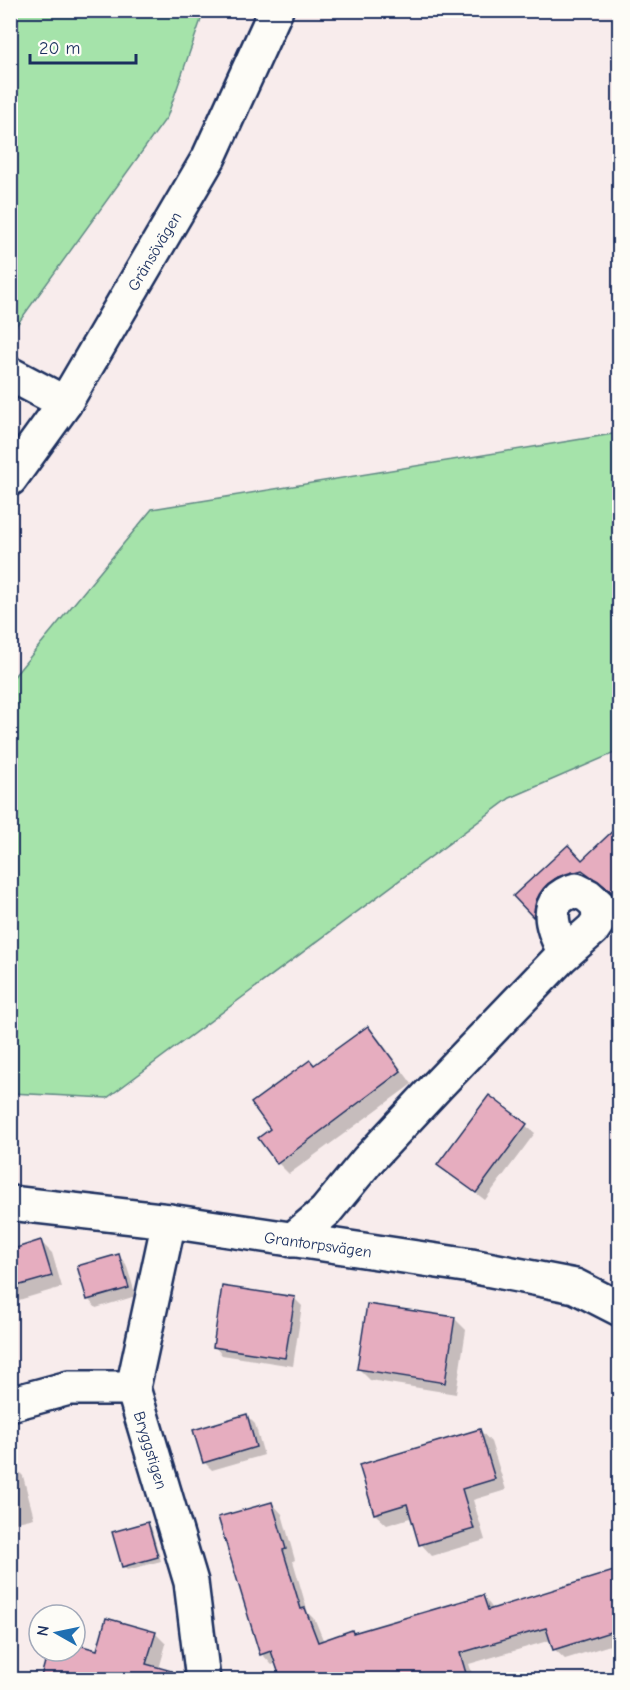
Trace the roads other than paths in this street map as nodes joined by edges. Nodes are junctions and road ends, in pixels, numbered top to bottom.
1 (276, 10) edge
2 (10, 374) edge
3 (65, 403) junction
4 (10, 479) edge
5 (565, 953) dead end
6 (10, 1203) edge
7 (169, 1221) junction
8 (292, 1240) junction
9 (620, 1309) edge
10 (133, 1388) junction
11 (10, 1404) edge
12 (203, 1680) edge

1 - 3 street, Gränsövägen
2 - 3 street
3 - 4 street, Gränsövägen
5 - 8 street
6 - 7 street, Grantorpsvägen
7 - 8 street, Grantorpsvägen
7 - 10 street, Bryggstigen
8 - 9 street, Grantorpsvägen
10 - 11 street
10 - 12 street, Bryggstigen

